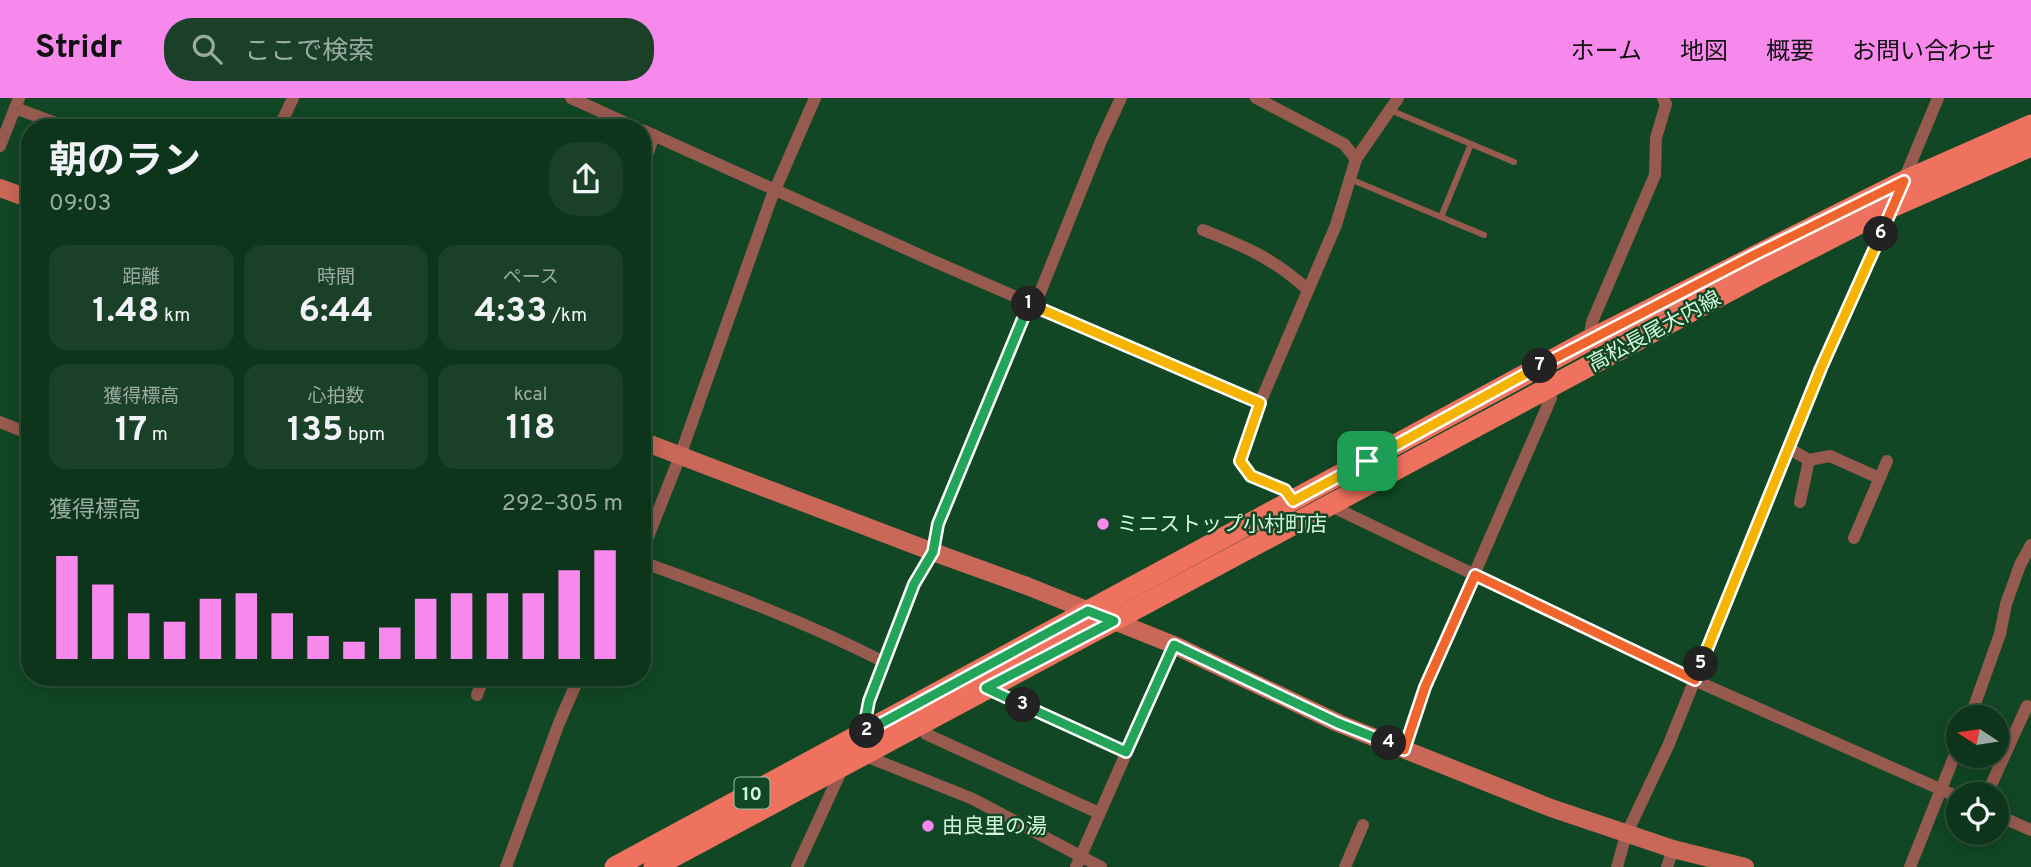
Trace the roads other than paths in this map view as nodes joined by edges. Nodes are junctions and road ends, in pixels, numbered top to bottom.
1 (293, 98) edge
2 (571, 98) edge
3 (815, 98) edge
4 (1121, 98) edge
5 (1256, 98) edge
6 (1398, 98) edge
7 (1663, 98) edge
8 (1938, 98) edge
9 (17, 103) edge
10 (1390, 110) junction
11 (50, 119) edge
12 (283, 119) edge
13 (611, 119) edge
14 (2031, 125) edge
15 (651, 134) edge
16 (1472, 144) junction
17 (0, 146) edge
18 (2031, 146) edge
19 (1356, 159) junction
20 (1514, 162) dead end
21 (1350, 179) junction
22 (1904, 181) junction
23 (0, 188) edge
24 (776, 190) junction
25 (21, 196) edge
26 (1892, 207) junction
27 (1441, 217) junction
28 (1203, 230) dead end
29 (1483, 235) dead end
30 (1308, 290) junction
31 (1032, 304) junction
32 (1589, 340) junction
33 (1548, 388) junction
34 (1260, 403) junction
35 (0, 422) edge
36 (21, 430) edge
37 (651, 445) edge
38 (1788, 448) junction
39 (680, 456) junction
40 (1810, 460) junction
41 (1887, 461) dead end
42 (1879, 478) junction
43 (1800, 502) dead end
44 (1329, 505) junction
45 (1298, 510) junction
46 (651, 529) edge
47 (1854, 538) dead end
48 (2031, 545) edge
49 (933, 552) junction
50 (651, 565) edge
51 (1475, 575) junction
52 (1088, 611) junction
53 (1114, 621) junction
54 (1174, 645) junction
55 (884, 662) junction
56 (1695, 680) junction
57 (480, 686) edge
58 (575, 686) edge
59 (986, 688) junction
60 (477, 695) dead end
61 (1975, 705) edge
62 (2027, 706) dead end
63 (863, 733) junction
64 (926, 734) dead end
65 (1404, 750) junction
66 (1126, 752) junction
67 (863, 755) junction
68 (842, 767) junction
69 (1950, 768) edge
70 (1992, 782) edge
71 (1942, 790) junction
72 (1946, 792) edge
73 (1099, 813) junction
74 (2031, 815) edge
75 (2009, 820) edge
76 (1363, 825) dead end
77 (2028, 829) edge
78 (1626, 835) junction
79 (1673, 849) junction
80 (1078, 861) edge
81 (506, 867) edge
82 (615, 867) edge
83 (654, 867) edge
84 (797, 867) edge
85 (1101, 867) edge
86 (1345, 867) edge
87 (1617, 867) edge
88 (1667, 867) edge
89 (1745, 867) edge
90 (1910, 867) edge

1 - 12 street
2 - 13 street
3 - 24 street
4 - 31 street
5 - 19 street
6 - 10 street
7 - 32 street
8 - 22 street
9 - 11 street
9 - 17 street
10 - 16 lane
10 - 19 street
14 - 22 main road, 高松長尾大内線 / 10
15 - 24 street
16 - 20 lane
16 - 27 lane
18 - 26 main road, 高松長尾大内線 / 10
19 - 21 street
21 - 27 lane
21 - 30 street
22 - 26 street
22 - 32 main road, 高松長尾大内線 / 10
23 - 25 street
24 - 31 street
24 - 39 street
26 - 33 main road, 高松長尾大内線 / 10
26 - 38 street
27 - 29 lane
28 - 30 street
30 - 34 street
31 - 34 street
31 - 49 street
32 - 45 main road, 高松長尾大内線 / 10
33 - 44 main road, 高松長尾大内線 / 10
33 - 51 street
34 - 45 street
35 - 36 street
37 - 39 street
38 - 40 street
38 - 56 street
39 - 46 street
39 - 49 street
40 - 42 street
40 - 43 street
41 - 42 street
42 - 47 street
44 - 45 main road, 高松長尾大内線 / 10
44 - 51 street
45 - 52 main road, 高松長尾大内線 / 10
45 - 53 main road, 高松長尾大内線 / 10
48 - 61 street
49 - 52 street
49 - 55 street
50 - 55 street
51 - 56 street
51 - 65 street
52 - 53 street
52 - 63 main road, 高松長尾大内線 / 10
53 - 54 street
53 - 59 main road, 高松長尾大内線 / 10
54 - 65 street
54 - 66 street
55 - 63 street
56 - 71 street
56 - 78 street
57 - 60 street
58 - 81 street
59 - 66 street
59 - 67 main road, 高松長尾大内線 / 10
62 - 70 street
63 - 82 main road, 高松長尾大内線 / 10
64 - 73 street
65 - 78 street
66 - 73 street
67 - 68 main road, 高松長尾大内線 / 10
67 - 80 street
68 - 83 main road, 高松長尾大内線 / 10
68 - 84 street
69 - 71 street
71 - 72 street
71 - 90 street
73 - 80 street
74 - 77 street
75 - 77 street
76 - 86 street
78 - 79 street
78 - 87 street
79 - 88 street
79 - 89 street
80 - 85 street

